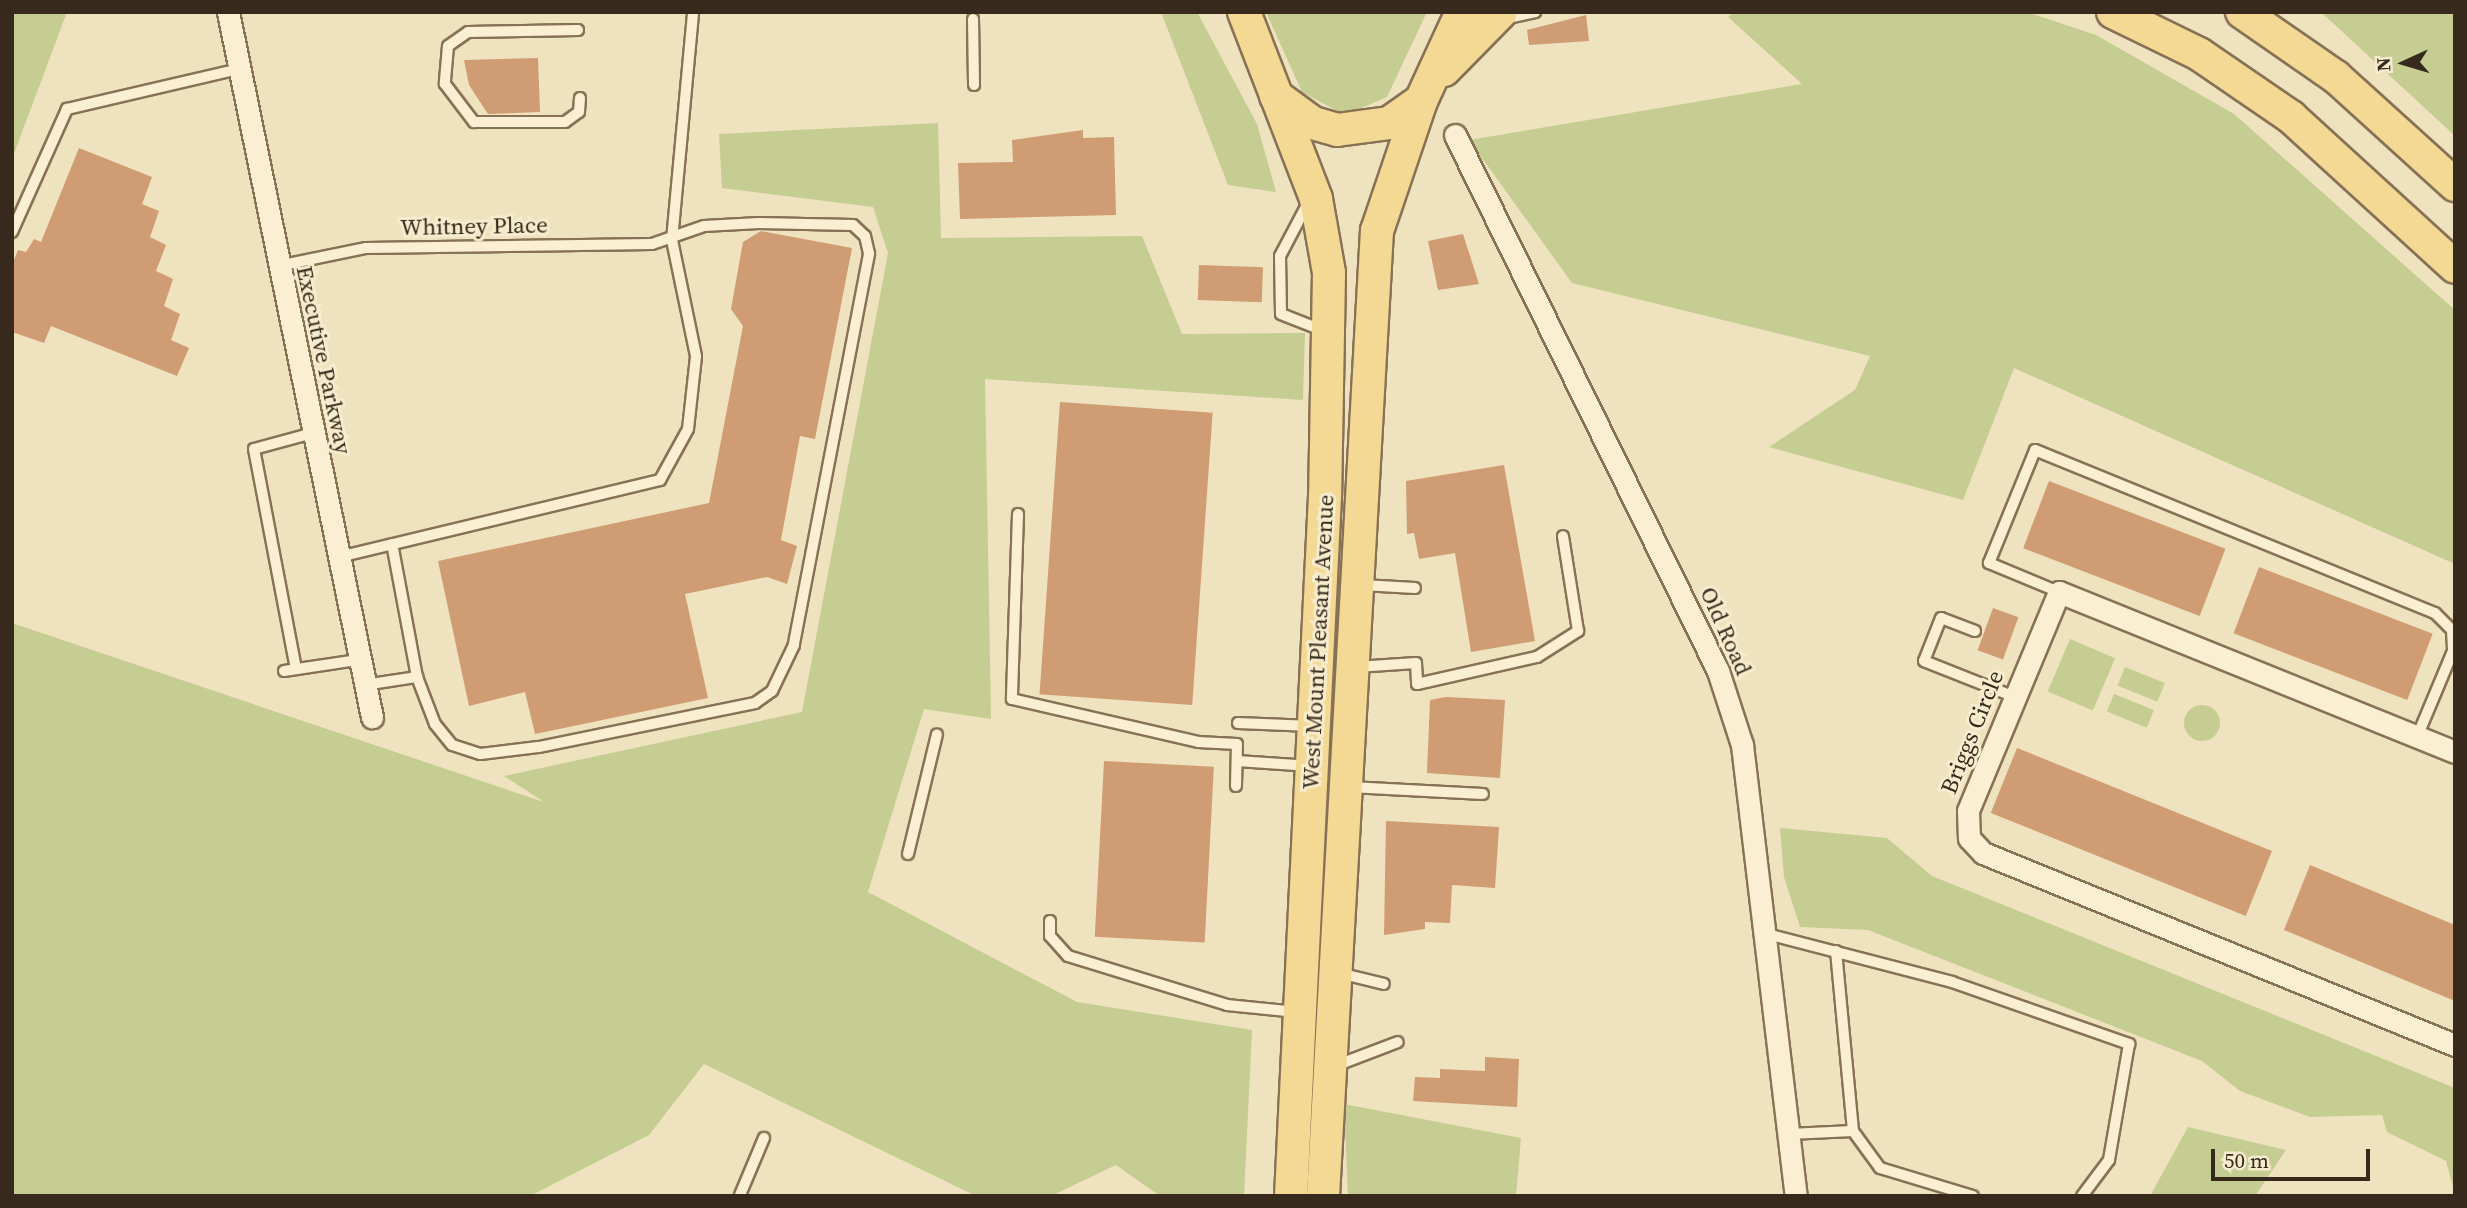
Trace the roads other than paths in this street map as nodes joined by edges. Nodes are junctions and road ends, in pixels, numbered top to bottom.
1 (228, 12) edge
2 (693, 12) edge
3 (1223, 12) edge
4 (1244, 12) edge
5 (1462, 12) edge
6 (1535, 12) edge
7 (2113, 12) edge
8 (2242, 12) edge
9 (1497, 16) edge
10 (973, 19) dead end
11 (578, 30) dead end
12 (1253, 45) junction
13 (239, 69) junction
14 (974, 85) dead end
15 (1424, 93) junction
16 (1276, 96) junction
17 (580, 98) dead end
18 (1455, 135) dead end
19 (2455, 185) edge
20 (1314, 193) junction
21 (12, 232) edge
22 (672, 240) junction
23 (278, 266) junction
24 (2455, 267) edge
25 (1329, 333) junction
26 (313, 433) junction
27 (1018, 514) dead end
28 (1563, 536) dead end
29 (392, 544) junction
30 (339, 557) junction
31 (1354, 585) junction
32 (1415, 588) dead end
33 (2059, 592) junction
34 (1975, 631) dead end
35 (358, 660) junction
36 (296, 668) junction
37 (1350, 668) junction
38 (284, 671) dead end
39 (417, 677) junction
40 (364, 685) junction
41 (2015, 697) junction
42 (372, 718) dead end
43 (1238, 723) dead end
44 (1314, 726) junction
45 (937, 734) dead end
46 (2417, 737) junction
47 (2455, 752) edge
48 (1237, 761) junction
49 (1312, 766) junction
50 (1236, 786) dead end
51 (1344, 786) junction
52 (1483, 794) dead end
53 (908, 854) dead end
54 (1050, 921) dead end
55 (1767, 934) junction
56 (1836, 951) junction
57 (1334, 971) junction
58 (1384, 984) dead end
59 (1300, 1012) junction
60 (1398, 1042) dead end
61 (2455, 1045) edge
62 (1329, 1068) junction
63 (1853, 1131) junction
64 (1789, 1134) junction
65 (764, 1138) dead end
66 (740, 1195) edge
67 (1291, 1196) edge
68 (1322, 1196) edge
69 (1796, 1196) edge
70 (1973, 1196) edge
71 (2082, 1196) edge

1 - 13 street, Executive Parkway
2 - 22 lane
3 - 12 main road
4 - 12 main road
5 - 15 main road, West Mount Pleasant Avenue
6 - 9 lane
7 - 24 main road
8 - 19 main road
9 - 15 main road
10 - 14 lane
11 - 17 lane
12 - 16 main road, West Mount Pleasant Avenue
13 - 21 lane
13 - 23 street, Executive Parkway
15 - 16 main road
15 - 31 main road, West Mount Pleasant Avenue
16 - 20 main road, West Mount Pleasant Avenue
18 - 55 street, Old Road
20 - 25 main road, West Mount Pleasant Avenue
20 - 25 lane
22 - 23 lane, Whitney Place
22 - 29 lane
22 - 39 lane
23 - 26 street, Executive Parkway
25 - 44 main road, West Mount Pleasant Avenue
26 - 30 street, Executive Parkway
26 - 36 lane
27 - 48 lane
28 - 37 lane
29 - 30 lane
29 - 39 lane
30 - 35 street, Executive Parkway
31 - 32 lane
31 - 37 main road, West Mount Pleasant Avenue
33 - 41 street, Briggs Circle
33 - 46 street
33 - 46 lane
34 - 41 lane
35 - 36 lane
35 - 40 street, Executive Parkway
36 - 38 lane
37 - 51 main road, West Mount Pleasant Avenue
39 - 40 lane
40 - 42 street, Executive Parkway
41 - 61 street, Briggs Circle
43 - 44 lane
44 - 49 main road, West Mount Pleasant Avenue
45 - 53 lane
46 - 47 street
48 - 49 lane
48 - 50 lane
49 - 59 main road, West Mount Pleasant Avenue
51 - 52 lane
51 - 57 main road, West Mount Pleasant Avenue
54 - 59 lane
55 - 56 lane
55 - 64 street, Old Road
56 - 63 lane
56 - 71 lane
57 - 58 lane
57 - 62 main road, West Mount Pleasant Avenue
59 - 67 main road, West Mount Pleasant Avenue
60 - 62 lane
62 - 68 main road, West Mount Pleasant Avenue
63 - 64 lane
63 - 70 lane
64 - 69 street, Old Road
65 - 66 lane

